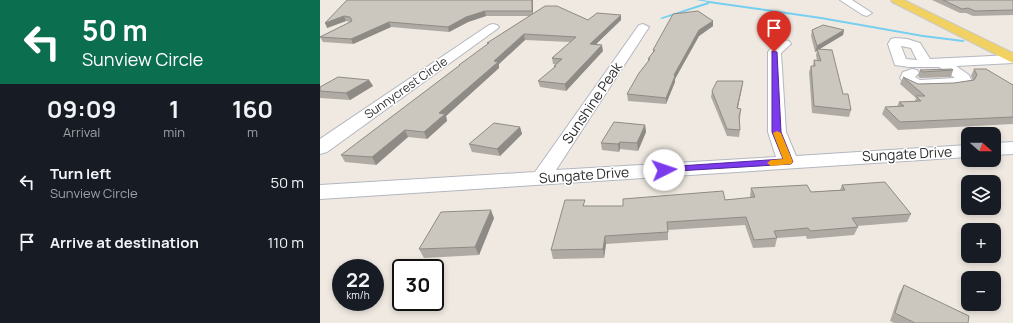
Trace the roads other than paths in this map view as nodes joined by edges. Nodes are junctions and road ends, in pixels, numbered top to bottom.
1 (845, 0) edge
2 (896, 0) edge
3 (910, 0) edge
4 (867, 14) dead end
5 (493, 27) dead end
6 (643, 27) dead end
7 (784, 44) dead end
8 (1013, 51) edge
9 (1013, 59) edge
10 (941, 62) junction
11 (926, 63) junction
12 (909, 68) junction
13 (320, 148) edge
14 (1013, 148) edge
15 (1001, 149) edge
16 (961, 151) edge
17 (788, 162) junction
18 (540, 178) junction
19 (320, 192) edge

1 - 4 street
2 - 9 main road
3 - 8 main road
5 - 13 street, Sunnycrest Circle
6 - 18 street, Sunshine Peak
7 - 17 street
9 - 10 street
10 - 11 street
10 - 12 street
11 - 12 street
11 - 12 street
14 - 15 street
16 - 17 street, Sungate Drive
17 - 18 street, Sungate Drive
18 - 19 street, Sungate Drive

